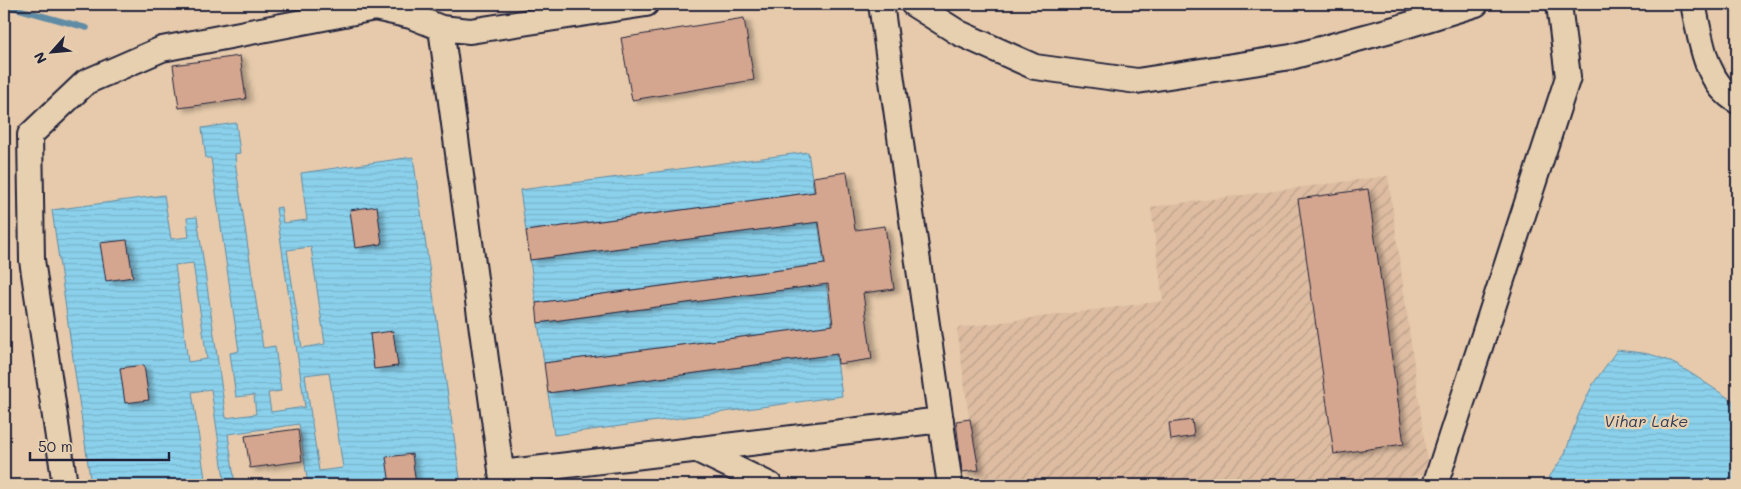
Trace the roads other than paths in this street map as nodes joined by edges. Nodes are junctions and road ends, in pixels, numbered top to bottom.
1 (646, 4) edge
2 (881, 4) edge
3 (913, 4) edge
4 (1476, 4) edge
5 (1559, 4) edge
6 (1693, 4) edge
7 (441, 28) junction
8 (1737, 101) edge
9 (940, 420) junction
10 (695, 450) junction
11 (502, 479) edge
12 (66, 485) edge
13 (770, 485) edge
14 (950, 485) edge
15 (1435, 485) edge

1 - 7 lane
2 - 9 lane
3 - 4 lane
5 - 15 lane
6 - 8 lane
7 - 11 lane
7 - 12 lane
9 - 10 lane
9 - 14 lane
10 - 11 lane
10 - 13 lane

